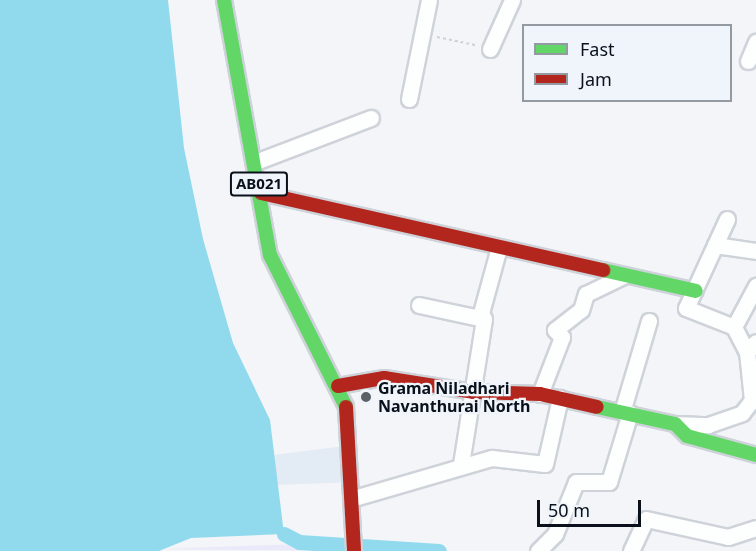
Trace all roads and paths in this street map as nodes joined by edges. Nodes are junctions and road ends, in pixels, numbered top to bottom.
1 (224, 0) edge
2 (429, 0) edge
3 (512, 0) edge
4 (419, 32) junction
5 (756, 42) edge
6 (490, 49) joint
7 (748, 61) dead end
8 (409, 99) dead end
9 (371, 118) dead end
10 (255, 162) junction
11 (261, 193) junction
12 (727, 219) dead end
13 (715, 245) junction
14 (498, 247) junction
15 (756, 251) edge
16 (625, 275) junction
17 (756, 286) edge
18 (696, 291) junction
19 (419, 305) dead end
20 (484, 320) junction
21 (649, 321) dead end
22 (734, 327) junction
23 (752, 347) edge
24 (334, 381) junction
25 (473, 392) junction
26 (540, 394) junction
27 (560, 398) junction
28 (752, 407) edge
29 (626, 413) junction
30 (675, 424) junction
31 (753, 456) edge
32 (461, 464) junction
33 (354, 498) junction
34 (756, 528) edge
35 (726, 544) edge
36 (354, 551) edge
37 (538, 551) edge
38 (631, 551) edge

1 - 10 street, AB021
2 - 4 street
3 - 6 street
4 - 6 path
4 - 8 street
5 - 7 street
9 - 10 street
10 - 11 street, AB021
11 - 14 street
11 - 24 street, AB021
12 - 13 street
13 - 15 street
13 - 18 street
14 - 16 street
14 - 20 street
16 - 18 street
16 - 26 street
17 - 22 street
18 - 22 street
19 - 20 street
20 - 25 street
21 - 29 street
22 - 23 street
23 - 28 street
24 - 25 street
24 - 33 street, AB021
25 - 26 street
25 - 32 street
26 - 27 street
27 - 29 street
27 - 32 street
28 - 30 street
29 - 30 street
29 - 37 street
30 - 31 street
32 - 33 street
33 - 36 street, AB021
34 - 35 street
35 - 38 street

